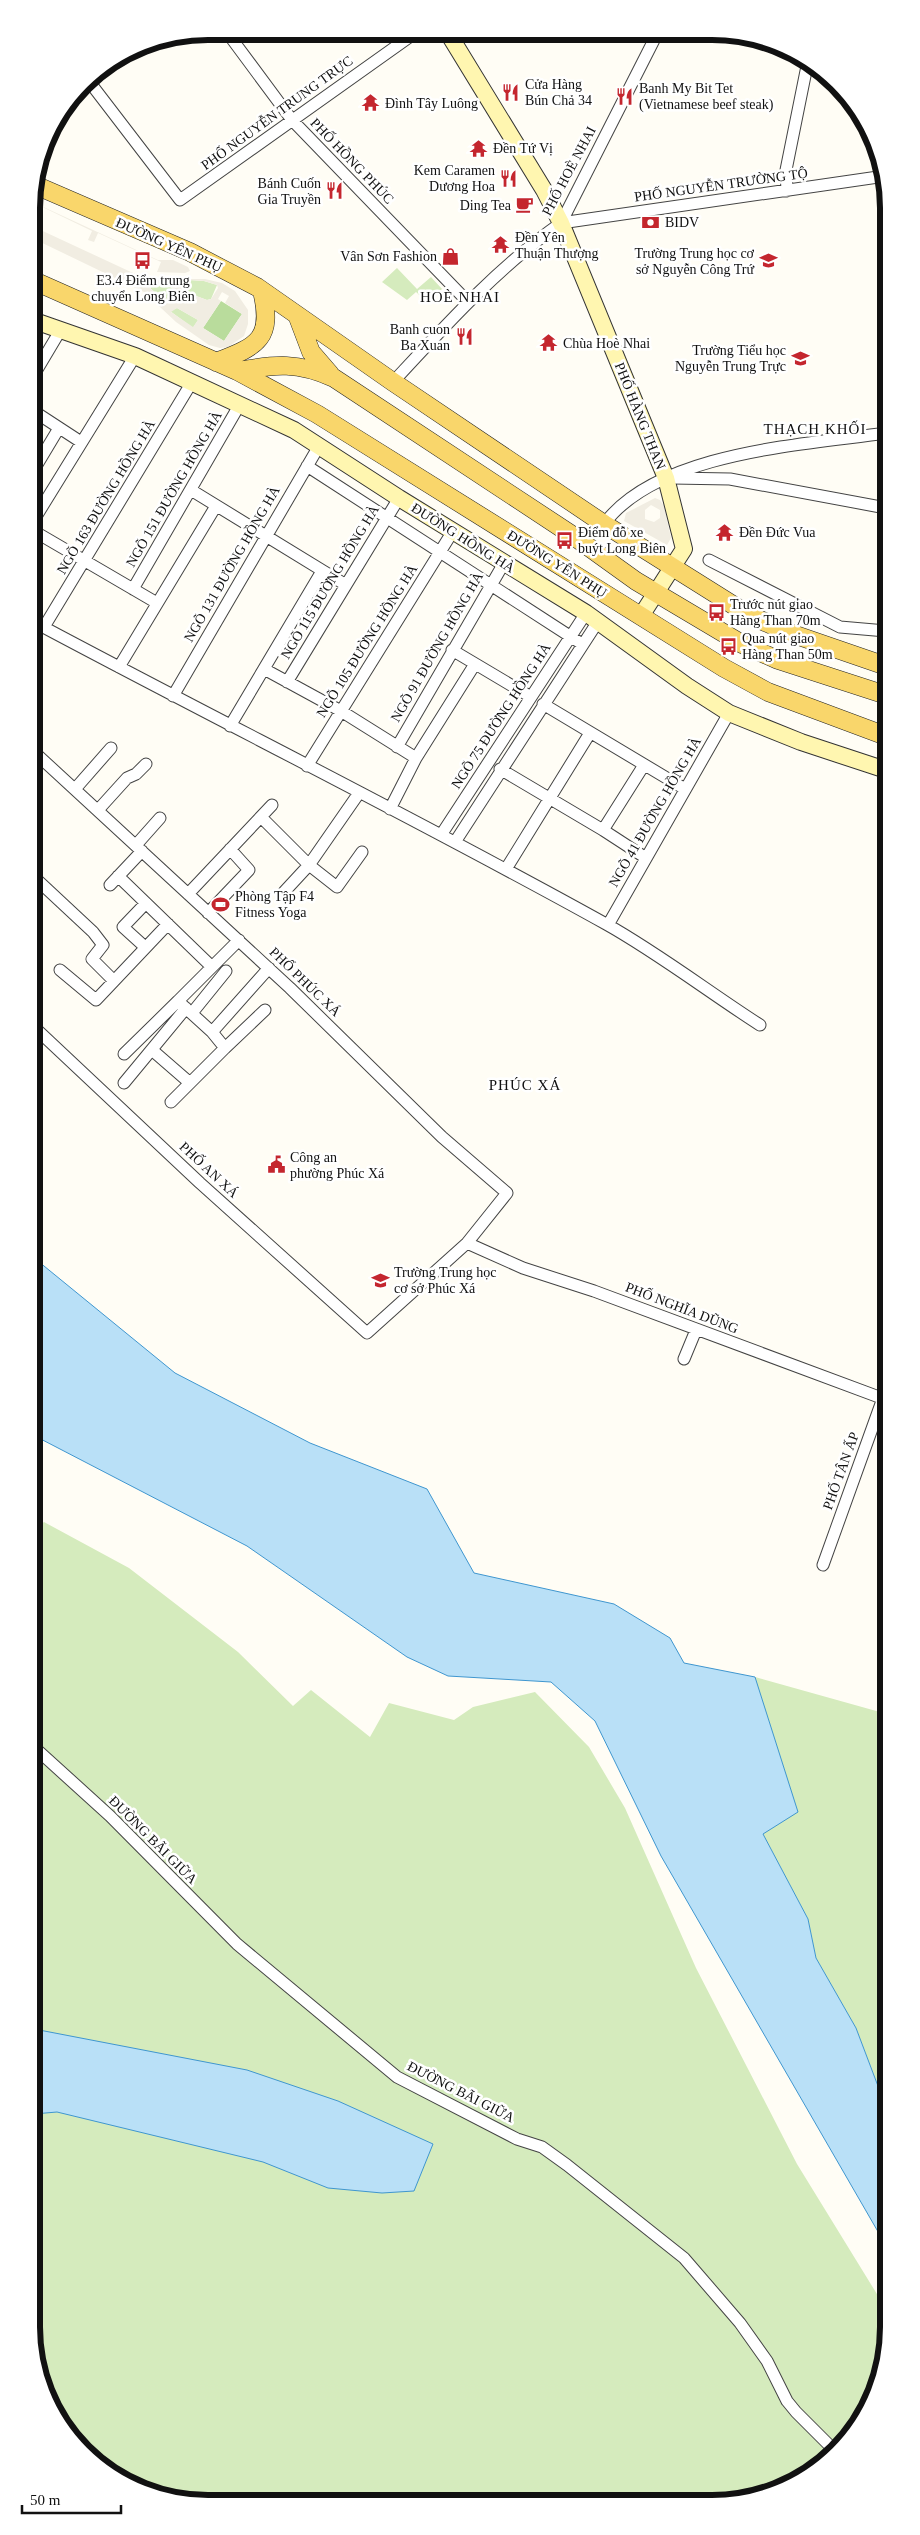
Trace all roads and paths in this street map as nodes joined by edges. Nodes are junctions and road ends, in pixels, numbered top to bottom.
1 (233, 40) edge
2 (405, 40) edge
3 (452, 40) edge
4 (654, 40) edge
5 (806, 70) edge
6 (93, 86) edge
7 (292, 120) junction
8 (877, 177) edge
9 (41, 188) edge
10 (787, 191) junction
11 (561, 223) junction
12 (40, 284) edge
13 (262, 291) junction
14 (468, 302) junction
15 (297, 315) junction
16 (40, 323) edge
17 (60, 331) junction
18 (135, 356) junction
19 (216, 362) junction
20 (40, 365) edge
21 (237, 371) junction
22 (334, 378) junction
23 (192, 382) junction
24 (393, 382) junction
25 (240, 404) junction
26 (40, 416) edge
27 (58, 428) junction
28 (880, 433) edge
29 (81, 442) junction
30 (319, 446) junction
31 (726, 456) junction
32 (40, 459) edge
33 (307, 466) junction
34 (666, 478) junction
35 (730, 479) junction
36 (191, 490) junction
37 (399, 498) junction
38 (216, 506) junction
39 (880, 507) edge
40 (40, 510) edge
41 (387, 518) junction
42 (604, 524) junction
43 (453, 532) junction
44 (40, 535) edge
45 (266, 536) junction
46 (440, 552) junction
47 (84, 560) junction
48 (709, 560) dead end
49 (504, 563) junction
50 (673, 568) junction
51 (322, 571) junction
52 (490, 584) junction
53 (346, 586) junction
54 (133, 589) junction
55 (657, 594) junction
56 (157, 603) junction
57 (642, 616) junction
58 (591, 618) junction
59 (40, 625) edge
60 (44, 627) junction
61 (880, 630) edge
62 (571, 637) junction
63 (582, 644) junction
64 (452, 650) junction
65 (475, 664) junction
66 (880, 664) edge
67 (119, 667) junction
68 (264, 668) junction
69 (287, 682) junction
70 (880, 693) edge
71 (173, 696) junction
72 (531, 696) junction
73 (543, 704) junction
74 (341, 711) junction
75 (729, 713) junction
76 (230, 726) junction
77 (590, 732) junction
78 (880, 734) edge
79 (397, 747) junction
80 (111, 748) dead end
81 (40, 757) edge
82 (416, 758) junction
83 (146, 764) dead end
84 (644, 765) junction
85 (306, 766) junction
86 (880, 768) edge
87 (500, 770) junction
88 (76, 789) junction
89 (685, 789) junction
90 (359, 793) junction
91 (550, 799) junction
92 (272, 805) dead end
93 (390, 809) junction
94 (98, 810) junction
95 (261, 817) junction
96 (160, 818) dead end
97 (604, 830) junction
98 (441, 835) junction
99 (455, 842) junction
100 (139, 848) junction
101 (230, 849) junction
102 (362, 852) dead end
103 (646, 858) junction
104 (310, 865) junction
105 (506, 869) junction
106 (40, 883) edge
107 (284, 892) dead end
108 (188, 894) junction
109 (146, 903) junction
110 (208, 913) junction
111 (168, 924) junction
112 (608, 925) junction
113 (239, 940) junction
114 (146, 948) junction
115 (212, 967) junction
116 (269, 968) junction
117 (60, 970) dead end
118 (226, 971) dead end
119 (114, 981) junction
120 (185, 1007) junction
121 (265, 1010) dead end
122 (760, 1025) dead end
123 (212, 1032) junction
124 (40, 1033) edge
125 (225, 1048) junction
126 (152, 1050) junction
127 (124, 1054) dead end
128 (124, 1083) dead end
129 (190, 1083) junction
130 (171, 1102) dead end
131 (467, 1243) junction
132 (696, 1330) junction
133 (684, 1359) dead end
134 (880, 1398) edge
135 (880, 1413) edge
136 (823, 1566) dead end
137 (40, 1752) edge
138 (830, 2446) edge

1 - 7 street, PHỐ HỒNG PHÚC
2 - 7 street, PHỐ NGUYỄN TRUNG TRỰC
3 - 11 street, PHỐ HÀNG THAN
4 - 11 street, PHỐ HOÈ NHAI
5 - 10 street
6 - 7 street, PHỐ NGUYỄN TRUNG TRỰC
7 - 14 street, PHỐ HỒNG PHÚC
8 - 10 street, PHỐ NGUYỄN TRƯỜNG TỘ
9 - 13 main road, ĐƯỜNG YÊN PHỤ
10 - 11 street, PHỐ NGUYỄN TRƯỜNG TỘ
11 - 14 street, PHỐ HOÈ NHAI
11 - 34 street, PHỐ HÀNG THAN
12 - 19 main road, ĐƯỜNG YÊN PHỤ
13 - 15 main road, ĐƯỜNG YÊN PHỤ
13 - 19 main road
14 - 24 street, PHỐ HOÈ NHAI
15 - 22 main road, ĐƯỜNG YÊN PHỤ
15 - 24 main road, ĐƯỜNG YÊN PHỤ
16 - 17 street, ĐƯỜNG HỒNG HÀ
17 - 18 street, ĐƯỜNG HỒNG HÀ
17 - 20 street
18 - 23 street, ĐƯỜNG HỒNG HÀ
18 - 29 street
19 - 21 main road, ĐƯỜNG YÊN PHỤ
21 - 22 main road, ĐƯỜNG YÊN PHỤ
21 - 57 main road, ĐƯỜNG YÊN PHỤ
22 - 55 main road, ĐƯỜNG YÊN PHỤ
23 - 25 street, ĐƯỜNG HỒNG HÀ
23 - 47 street, NGÕ 163 ĐƯỜNG HỒNG HÀ
24 - 42 main road, ĐƯỜNG YÊN PHỤ
25 - 30 street, ĐƯỜNG HỒNG HÀ
25 - 36 street, NGÕ 151 ĐƯỜNG HỒNG HÀ
26 - 27 street
27 - 29 street
27 - 32 street
28 - 31 street
29 - 40 street
30 - 33 street, NGÕ 131 ĐƯỜNG HỒNG HÀ
30 - 37 street, ĐƯỜNG HỒNG HÀ
31 - 34 street
31 - 35 street
33 - 41 street, ĐƯỜNG HỒNG HÀ
33 - 45 street, NGÕ 131 ĐƯỜNG HỒNG HÀ
34 - 35 street
34 - 42 street
34 - 50 street, PHỐ HÀNG THAN
35 - 39 street
36 - 38 street
36 - 54 street, NGÕ 151 ĐƯỜNG HỒNG HÀ
37 - 41 street, NGÕ 115 ĐƯỜNG HỒNG HÀ
37 - 43 street, ĐƯỜNG HỒNG HÀ
38 - 45 street
38 - 56 street
41 - 46 street, ĐƯỜNG HỒNG HÀ
41 - 53 street, NGÕ 115 ĐƯỜNG HỒNG HÀ
42 - 50 main road, ĐƯỜNG YÊN PHỤ
43 - 46 street, NGÕ 105 ĐƯỜNG HỒNG HÀ
43 - 49 street, ĐƯỜNG HỒNG HÀ
44 - 47 street
45 - 51 street
45 - 71 street, NGÕ 131 ĐƯỜNG HỒNG HÀ
46 - 52 street, ĐƯỜNG HỒNG HÀ
46 - 74 street, NGÕ 105 ĐƯỜNG HỒNG HÀ
47 - 54 street
47 - 60 street, NGÕ 163 ĐƯỜNG HỒNG HÀ
48 - 61 street
49 - 52 street, NGÕ 91 ĐƯỜNG HỒNG HÀ
49 - 58 street, ĐƯỜNG HỒNG HÀ
50 - 55 street, PHỐ HÀNG THAN
50 - 66 main road, ĐƯỜNG YÊN PHỤ
51 - 53 street
51 - 68 street, NGÕ 115 ĐƯỜNG HỒNG HÀ
52 - 62 street, ĐƯỜNG HỒNG HÀ
52 - 64 street, NGÕ 91 ĐƯỜNG HỒNG HÀ
53 - 69 street, NGÕ 115 ĐƯỜNG HỒNG HÀ
54 - 56 street
55 - 57 street, PHỐ HÀNG THAN
55 - 70 main road, ĐƯỜNG YÊN PHỤ
56 - 67 street
57 - 78 main road, ĐƯỜNG YÊN PHỤ
58 - 62 street, NGÕ 75 ĐƯỜNG HỒNG HÀ
58 - 63 street, NGÕ 75 ĐƯỜNG HỒNG HÀ
58 - 75 street, ĐƯỜNG HỒNG HÀ
59 - 60 street
60 - 67 street
62 - 63 street, ĐƯỜNG HỒNG HÀ
62 - 72 street, NGÕ 75 ĐƯỜNG HỒNG HÀ
63 - 73 street, NGÕ 75 ĐƯỜNG HỒNG HÀ
64 - 65 street
64 - 79 street, NGÕ 91 ĐƯỜNG HỒNG HÀ
65 - 72 street
65 - 82 street
67 - 71 street
68 - 69 street
68 - 76 street, NGÕ 115 ĐƯỜNG HỒNG HÀ
69 - 74 street
71 - 76 street
72 - 98 street, NGÕ 75 ĐƯỜNG HỒNG HÀ
73 - 77 street
73 - 87 street, NGÕ 75 ĐƯỜNG HỒNG HÀ
74 - 79 street
74 - 85 street, NGÕ 105 ĐƯỜNG HỒNG HÀ
75 - 86 street, ĐƯỜNG HỒNG HÀ
75 - 89 street, NGÕ 41 ĐƯỜNG HỒNG HÀ
76 - 85 street
77 - 84 street
77 - 91 street
79 - 82 street
80 - 88 street
81 - 88 street, PHỐ PHÚC XÁ
82 - 93 street
83 - 94 street
84 - 89 street
84 - 97 street
85 - 90 street
87 - 91 street
87 - 99 street, NGÕ 75 ĐƯỜNG HỒNG HÀ
88 - 94 street, PHỐ PHÚC XÁ
89 - 103 street, NGÕ 41 ĐƯỜNG HỒNG HÀ
90 - 93 street
90 - 104 street
91 - 97 street
91 - 105 street
92 - 95 street
93 - 98 street
94 - 100 street, PHỐ PHÚC XÁ
95 - 101 street
95 - 104 street
96 - 100 street
97 - 103 street
98 - 99 street
99 - 105 street
100 - 108 street, PHỐ PHÚC XÁ
100 - 109 street
101 - 108 street
101 - 110 street
102 - 104 street
103 - 112 street, NGÕ 41 ĐƯỜNG HỒNG HÀ
104 - 107 street
105 - 112 street
106 - 119 street
108 - 110 street, PHỐ PHÚC XÁ
109 - 111 street
109 - 114 street
110 - 113 street, PHỐ PHÚC XÁ
111 - 114 street
111 - 115 street
112 - 122 street
113 - 115 street
113 - 116 street, PHỐ PHÚC XÁ
114 - 119 street
115 - 120 street
116 - 123 street
116 - 131 street, PHỐ PHÚC XÁ
117 - 119 street
118 - 120 street
120 - 123 street
120 - 126 street
120 - 127 street
121 - 125 street
123 - 125 street
124 - 131 street, PHỐ AN XÁ
125 - 129 street
126 - 128 street
126 - 129 street
129 - 130 street
131 - 132 street, PHỐ NGHĨA DŨNG
132 - 133 street
132 - 134 street, PHỐ NGHĨA DŨNG
135 - 136 street, PHỐ TÂN ẤP
137 - 138 street, ĐƯỜNG BÃI GIỮA

